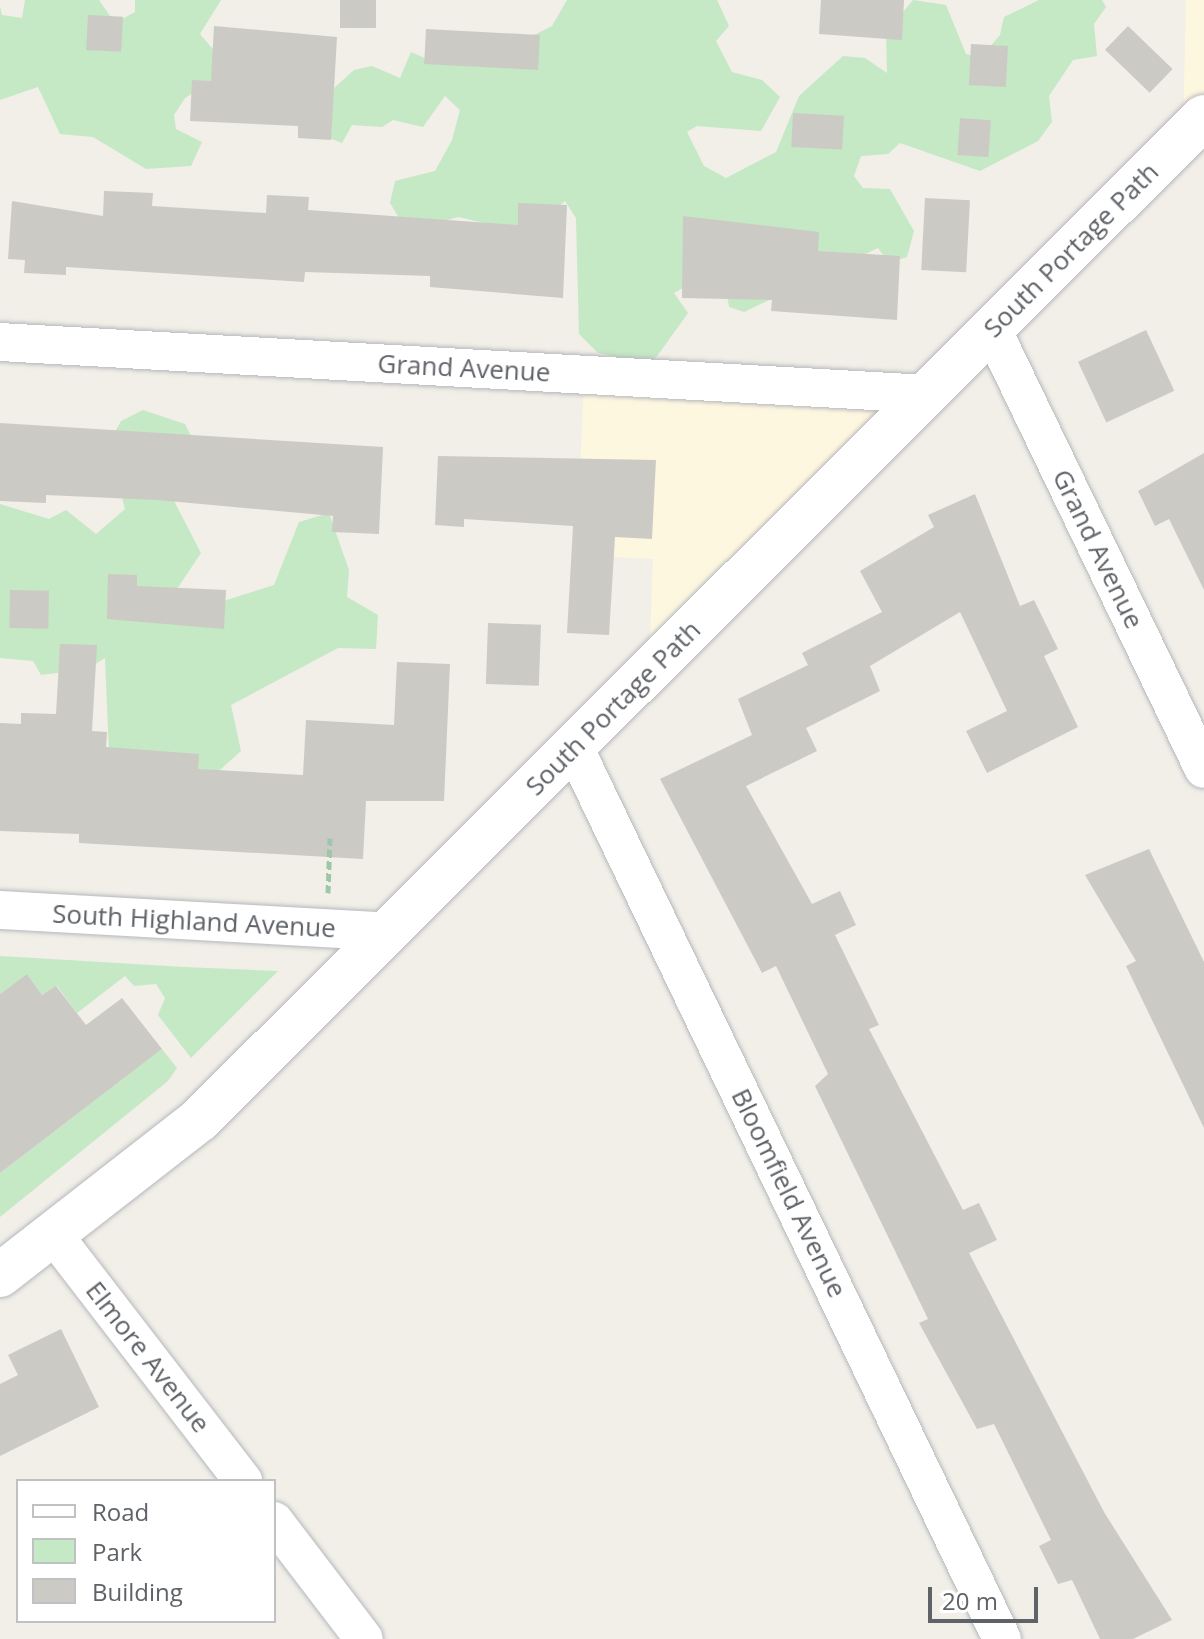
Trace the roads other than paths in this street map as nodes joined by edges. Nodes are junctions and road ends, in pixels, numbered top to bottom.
1 (1204, 117) edge
2 (992, 329) junction
3 (0, 342) edge
4 (927, 394) junction
5 (574, 747) junction
6 (1204, 769) edge
7 (0, 910) edge
8 (388, 932) junction
9 (53, 1234) junction
10 (0, 1275) edge
11 (241, 1479) edge
12 (276, 1524) edge
13 (364, 1639) edge
14 (1002, 1639) edge

1 - 2 main road, South Portage Path
2 - 4 main road, South Portage Path
2 - 6 street, Grand Avenue
3 - 4 street, Grand Avenue
4 - 5 main road, South Portage Path
5 - 8 main road, South Portage Path
5 - 14 street, Bloomfield Avenue
7 - 8 street, South Highland Avenue
8 - 9 main road, South Portage Path
9 - 10 main road, South Portage Path
9 - 11 street, Elmore Avenue
12 - 13 street

